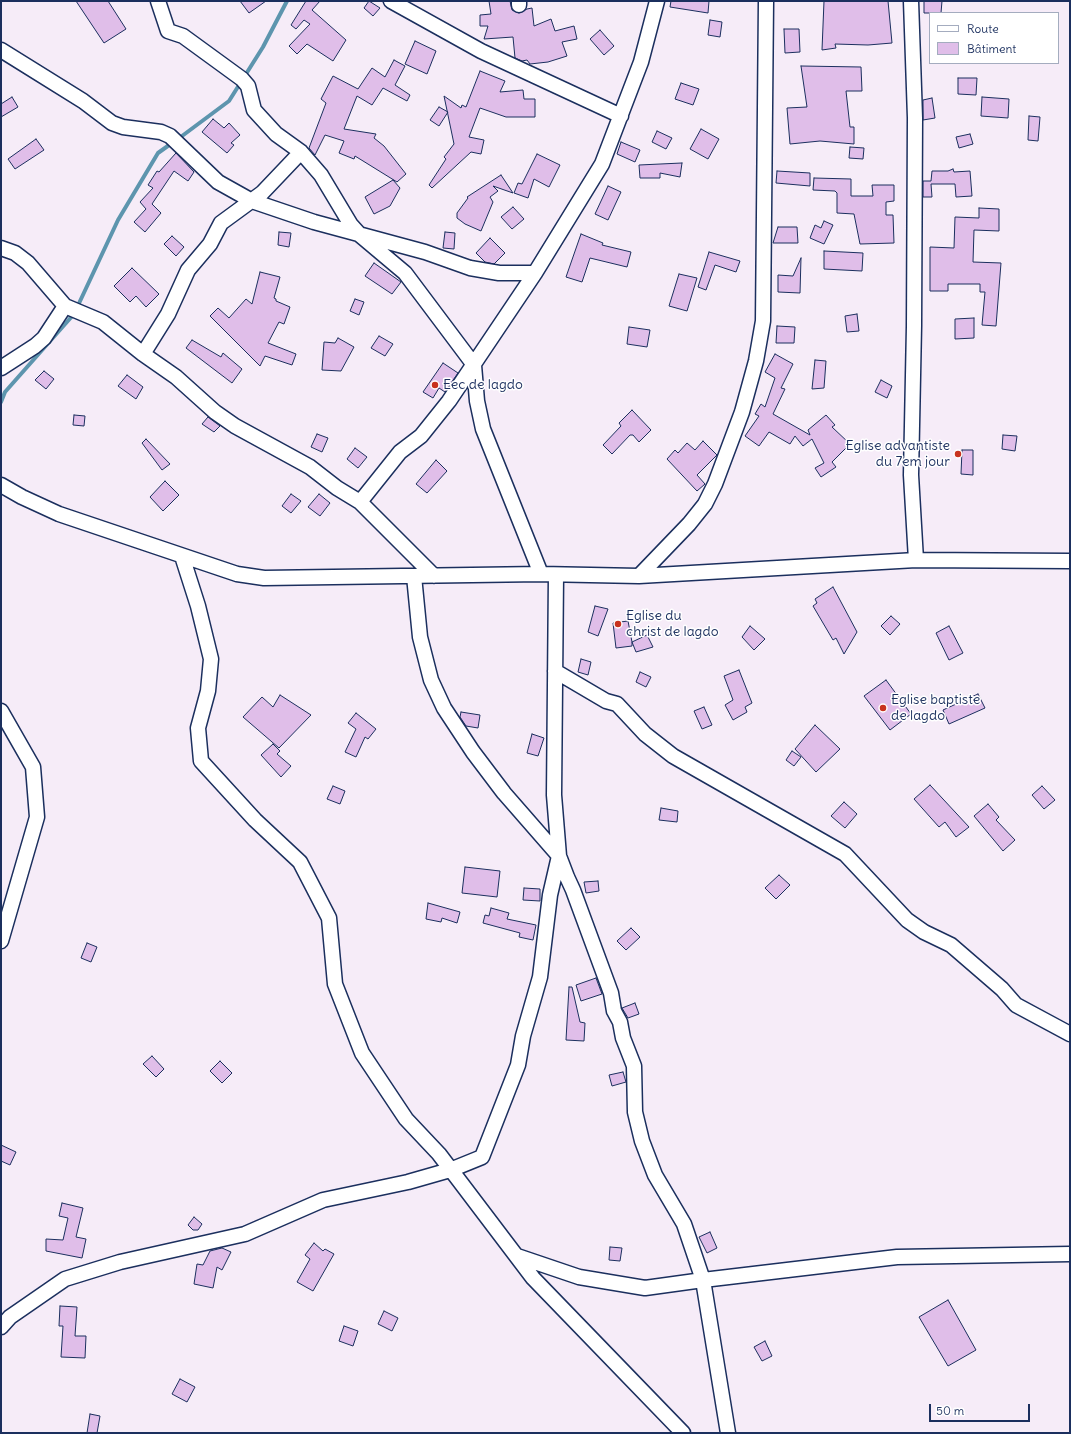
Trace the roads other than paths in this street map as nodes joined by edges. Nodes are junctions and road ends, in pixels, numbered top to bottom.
1 (158, 1) edge
2 (391, 1) edge
3 (657, 1) edge
4 (766, 1) edge
5 (911, 1) edge
6 (1, 50) edge
7 (621, 116) junction
8 (301, 152) junction
9 (252, 201) junction
10 (362, 236) junction
11 (1, 248) edge
12 (535, 273) junction
13 (65, 306) junction
14 (142, 354) junction
15 (474, 365) junction
16 (1, 368) edge
17 (1, 485) edge
18 (360, 502) junction
19 (182, 556) junction
20 (916, 560) junction
21 (1070, 561) edge
22 (541, 574) junction
23 (556, 574) junction
24 (414, 576) junction
25 (434, 576) junction
26 (639, 576) junction
27 (555, 671) junction
28 (1, 711) edge
29 (559, 856) junction
30 (1, 941) edge
31 (1070, 1034) edge
32 (450, 1170) junction
33 (1070, 1254) edge
34 (517, 1256) junction
35 (702, 1280) junction
36 (1, 1327) edge
37 (683, 1433) edge
38 (728, 1433) edge

1 - 8 street
2 - 7 street
3 - 7 street
4 - 26 street
5 - 20 street
6 - 9 street
7 - 12 street
8 - 9 street
8 - 10 street
9 - 10 street
9 - 14 street
10 - 12 street
10 - 15 street
11 - 13 street
12 - 15 street
13 - 14 street
13 - 16 street
14 - 18 street
15 - 18 street
15 - 22 street
17 - 19 street
18 - 25 street
19 - 24 street
19 - 32 street
20 - 21 street
20 - 26 street
22 - 23 street
22 - 25 street
23 - 26 street
23 - 27 street
24 - 25 street
24 - 29 street
27 - 29 street
27 - 31 street
28 - 30 street
29 - 32 street
29 - 35 street
32 - 34 street
32 - 36 street
33 - 35 street
34 - 35 street
34 - 37 street
35 - 38 street

